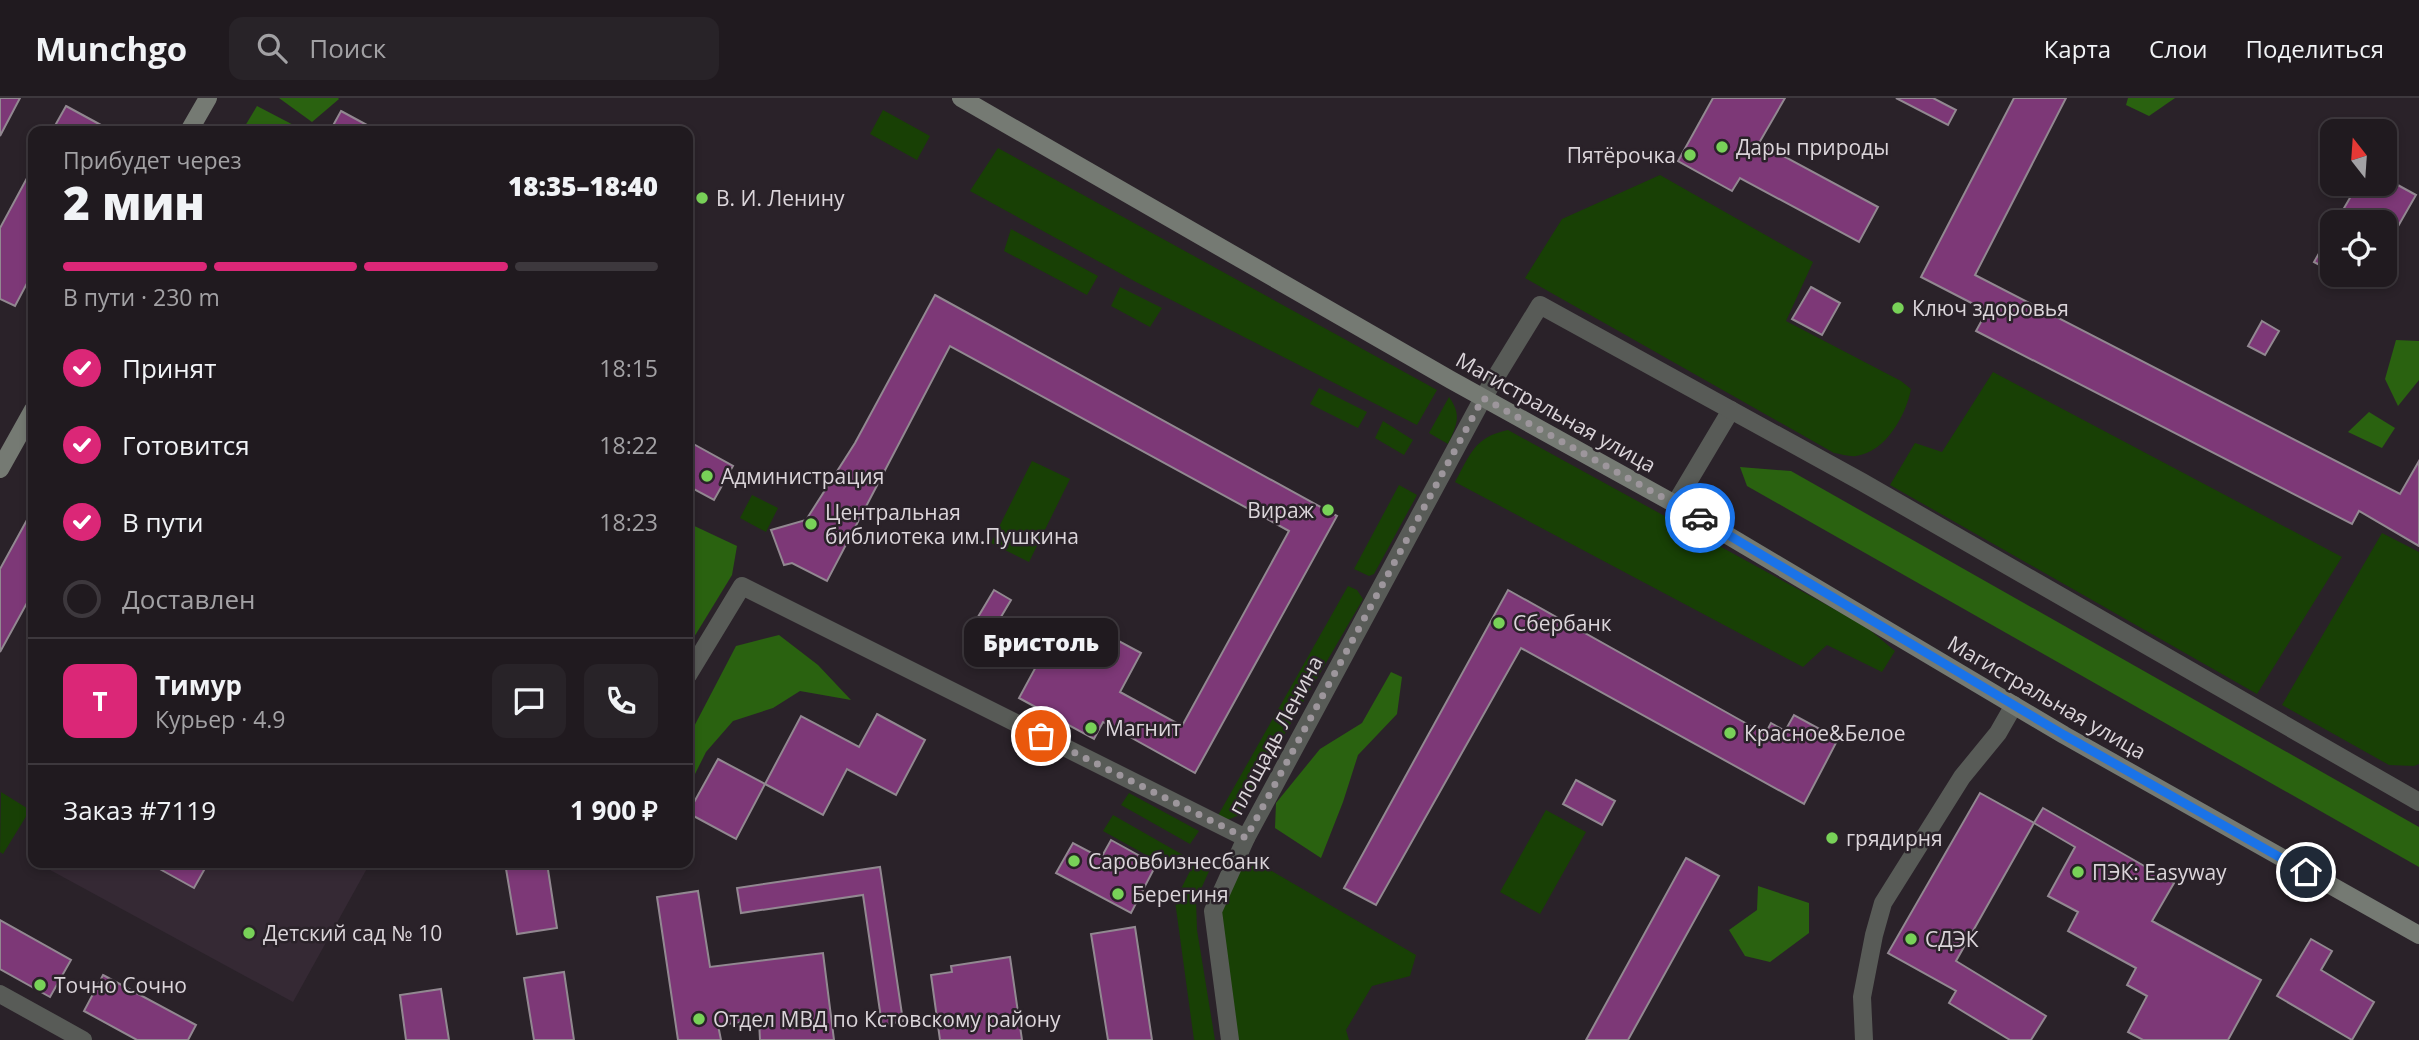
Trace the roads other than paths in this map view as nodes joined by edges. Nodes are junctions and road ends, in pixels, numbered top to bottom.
1 (208, 98) edge
2 (961, 98) edge
3 (192, 126) edge
4 (1483, 398) junction
5 (1731, 410) junction
6 (28, 419) edge
7 (0, 469) edge
8 (1675, 504) junction
9 (693, 667) edge
10 (2014, 705) junction
11 (2419, 802) edge
12 (1246, 838) junction
13 (2419, 935) edge
14 (0, 994) edge
15 (83, 1040) edge
16 (1230, 1040) edge
17 (1864, 1040) edge

1 - 3 main road
2 - 4 main road, Магистральная улица
4 - 5 street, площадь Ленина
4 - 8 main road, Магистральная улица
4 - 12 street, площадь Ленина
5 - 8 street
5 - 11 street
6 - 7 main road
8 - 10 main road, Магистральная улица
9 - 12 street, площадь Ленина
10 - 13 main road, Магистральная улица
10 - 17 street
12 - 16 street
14 - 15 street

